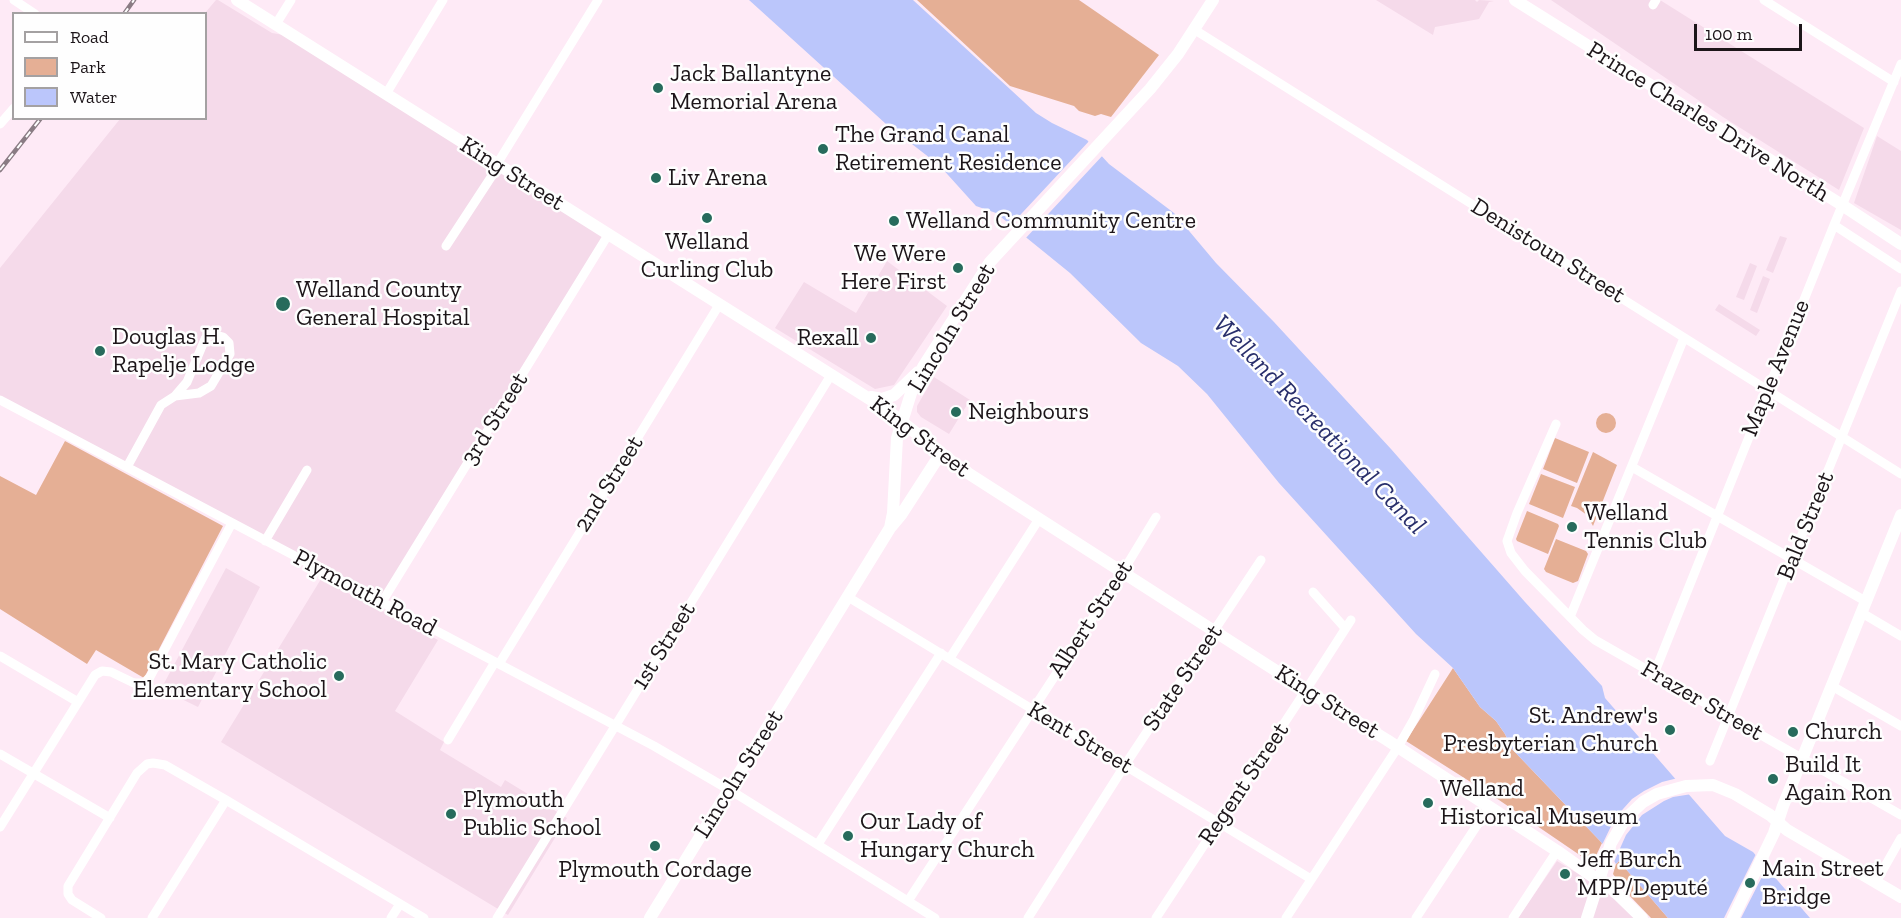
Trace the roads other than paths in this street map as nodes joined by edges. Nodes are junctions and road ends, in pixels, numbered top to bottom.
1 (14, 0) edge
2 (237, 0) edge
3 (291, 0) edge
4 (443, 0) edge
5 (598, 0) edge
6 (1213, 0) edge
7 (1515, 0) edge
8 (1764, 0) edge
9 (32, 12) edge
10 (276, 24) junction
11 (1195, 30) junction
12 (1900, 67) edge
13 (1894, 81) junction
14 (386, 94) junction
15 (12, 110) edge
16 (0, 124) edge
17 (498, 164) junction
18 (1842, 205) junction
19 (1834, 225) junction
20 (608, 235) junction
21 (1901, 244) edge
22 (446, 246) dead end
23 (1901, 269) edge
24 (1901, 291) edge
25 (719, 305) junction
26 (1684, 338) junction
27 (923, 367) junction
28 (831, 375) junction
29 (1767, 390) junction
30 (175, 396) junction
31 (866, 397) junction
32 (0, 400) edge
33 (902, 421) junction
34 (1556, 424) dead end
35 (1842, 437) junction
36 (941, 453) junction
37 (127, 467) junction
38 (1632, 467) junction
39 (307, 470) dead end
40 (1901, 474) edge
41 (1901, 515) edge
42 (1717, 516) junction
43 (1155, 517) dead end
44 (1039, 519) junction
45 (232, 523) junction
46 (890, 528) junction
47 (266, 541) junction
48 (1261, 560) dead end
49 (1793, 560) junction
50 (1122, 573) junction
51 (1313, 592) dead end
52 (848, 597) junction
53 (382, 602) junction
54 (1864, 608) junction
55 (1570, 617) junction
56 (1214, 632) junction
57 (1901, 636) edge
58 (0, 656) edge
59 (946, 656) junction
60 (497, 663) junction
61 (1435, 674) dead end
62 (1654, 674) junction
63 (1832, 686) junction
64 (1306, 690) junction
65 (78, 702) junction
66 (1033, 709) junction
67 (1729, 718) junction
68 (615, 726) junction
69 (1901, 726) edge
70 (448, 740) dead end
71 (1398, 747) junction
72 (0, 754) edge
73 (1802, 758) junction
74 (1710, 761) dead end
75 (1125, 765) junction
76 (33, 774) junction
77 (729, 790) junction
78 (226, 800) junction
79 (1489, 807) junction
80 (1901, 815) edge
81 (110, 818) junction
82 (1773, 818) junction
83 (1219, 822) junction
84 (0, 827) edge
85 (1901, 838) edge
86 (818, 844) junction
87 (1557, 851) junction
88 (1311, 879) junction
89 (1599, 881) junction
90 (1876, 882) junction
91 (1901, 897) edge
92 (908, 901) junction
93 (400, 904) junction
94 (101, 918) edge
95 (152, 918) edge
96 (391, 918) edge
97 (424, 918) edge
98 (497, 918) edge
99 (650, 918) edge
100 (935, 918) edge
101 (1028, 918) edge
102 (1156, 918) edge
103 (1286, 918) edge
104 (1416, 918) edge
105 (1513, 918) edge
106 (1587, 918) edge
107 (1630, 918) edge
108 (1642, 918) edge
109 (1733, 918) edge

1 - 9 street
2 - 10 main road, King Street
3 - 10 street
4 - 14 street
5 - 17 street
6 - 11 main road, Lincoln Street
7 - 18 main road, Prince Charles Drive North
8 - 13 street
10 - 14 main road, King Street
11 - 26 street, Denistoun Street
11 - 27 main road, Lincoln Street
12 - 13 street, Maple Avenue
13 - 18 street, Maple Avenue
14 - 17 main road, King Street
15 - 16 street
17 - 20 main road, King Street
17 - 22 street
18 - 19 street, Maple Avenue
18 - 21 main road, Prince Charles Drive North
19 - 23 street
19 - 29 street, Maple Avenue
20 - 25 main road, King Street
20 - 53 street, 3rd Street
24 - 35 street, Bald Street
25 - 28 main road, King Street
25 - 60 street, 2nd Street
26 - 29 street, Denistoun Street
26 - 38 street
27 - 31 main road
27 - 33 main road, Lincoln Street
28 - 31 main road, King Street
28 - 68 street, 1st Street
29 - 35 street, Denistoun Street
29 - 42 street, Maple Avenue
30 - 30 street
30 - 37 street
31 - 33 main road, King Street
32 - 37 street, Plymouth Road
33 - 36 main road, King Street
33 - 46 main road, Lincoln Street
34 - 55 street, Frazer Street
35 - 40 street, Denistoun Street
35 - 49 street, Bald Street
36 - 44 main road, King Street
36 - 46 main road
37 - 45 street, Plymouth Road
38 - 42 street
38 - 55 street
39 - 47 street
41 - 54 main road
42 - 49 street
42 - 62 street, Maple Avenue
43 - 50 street, Albert Street
44 - 50 main road, King Street
44 - 59 street
45 - 47 street, Plymouth Road
45 - 65 street
46 - 52 main road, Lincoln Street
47 - 53 street, Plymouth Road
48 - 56 street, State Street
49 - 54 street
49 - 67 street, Bald Street
50 - 56 main road, King Street
50 - 66 street, Albert Street
51 - 64 street, Regent Street
52 - 59 street, Kent Street
52 - 77 main road, Lincoln Street
53 - 60 street, Plymouth Road
54 - 57 street
54 - 63 main road
55 - 62 street, Frazer Street
56 - 64 main road, King Street
56 - 75 street, State Street
58 - 65 street
59 - 66 street, Kent Street
59 - 86 street
60 - 68 street, Plymouth Road
60 - 70 street, 2nd Street
61 - 71 street
62 - 67 street, Frazer Street
63 - 69 street
63 - 73 main road
64 - 71 main road, King Street
64 - 83 street, Regent Street
65 - 76 street
66 - 75 street, Kent Street
66 - 92 street, Albert Street
67 - 73 street, Frazer Street
67 - 74 street, Bald Street
68 - 77 street, Plymouth Road
68 - 98 street, 1st Street
71 - 79 main road, King Street
71 - 88 street
72 - 76 street
73 - 80 street, Frazer Street
73 - 82 main road
75 - 83 street, Kent Street
75 - 101 street, State Street
76 - 81 street
76 - 84 street
77 - 86 street, Plymouth Road
77 - 99 main road, Lincoln Street
78 - 81 street
78 - 93 street
78 - 95 street
79 - 87 main road, King Street
79 - 104 street
81 - 94 street
82 - 89 main road
82 - 90 main road
82 - 109 main road
83 - 88 street, Kent Street
83 - 102 street, Regent Street
85 - 90 street
86 - 92 street, Plymouth Road
87 - 89 main road, King Street
87 - 105 street
88 - 103 street
89 - 106 main road
89 - 107 main road, King Street
89 - 108 main road, King Street
90 - 91 main road
92 - 100 street, Plymouth Road
93 - 96 street
93 - 97 street

